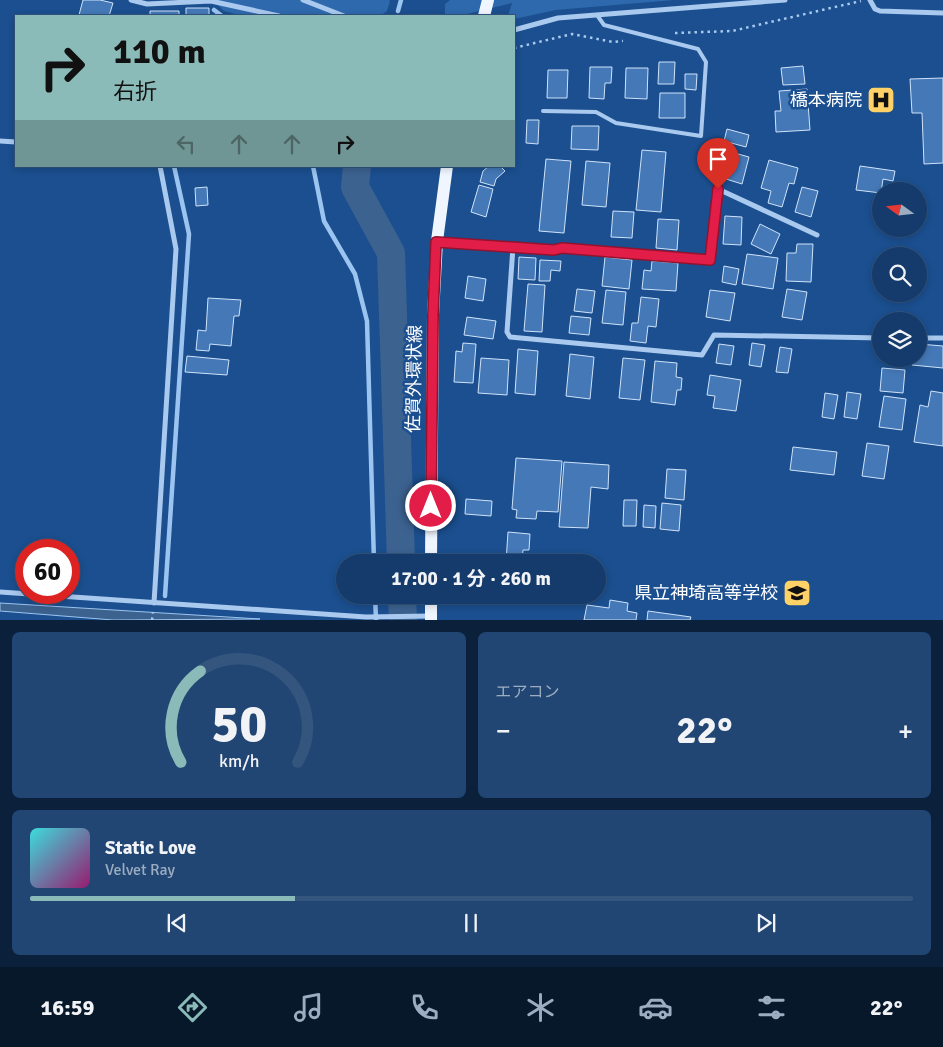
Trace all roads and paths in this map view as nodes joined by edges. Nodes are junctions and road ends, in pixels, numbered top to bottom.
1 (131, 0) edge
2 (303, 0) edge
3 (488, 0) edge
4 (785, 0) edge
5 (869, 0) edge
6 (943, 13) edge
7 (275, 15) edge
8 (341, 15) edge
9 (484, 15) edge
10 (597, 15) junction
11 (515, 30) edge
12 (651, 37) junction
13 (515, 48) edge
14 (543, 110) dead end
15 (0, 141) edge
16 (15, 142) edge
17 (160, 167) edge
18 (447, 167) edge
19 (816, 236) dead end
20 (436, 242) junction
21 (513, 247) junction
22 (872, 338) edge
23 (927, 338) edge
24 (943, 338) edge
25 (431, 554) edge
26 (0, 592) edge
27 (154, 603) junction
28 (431, 604) edge
29 (432, 618) edge

1 - 7 street
2 - 8 street
3 - 9 main road
4 - 10 street
5 - 6 street
5 - 12 path
10 - 11 street
10 - 12 lane
12 - 13 path
12 - 14 lane
15 - 16 street
17 - 27 street
18 - 20 main road, 佐賀外環状線
19 - 21 street
20 - 21 street
20 - 25 main road, 佐賀外環状線
21 - 22 street
23 - 24 street
26 - 27 street
27 - 29 street
28 - 29 main road

